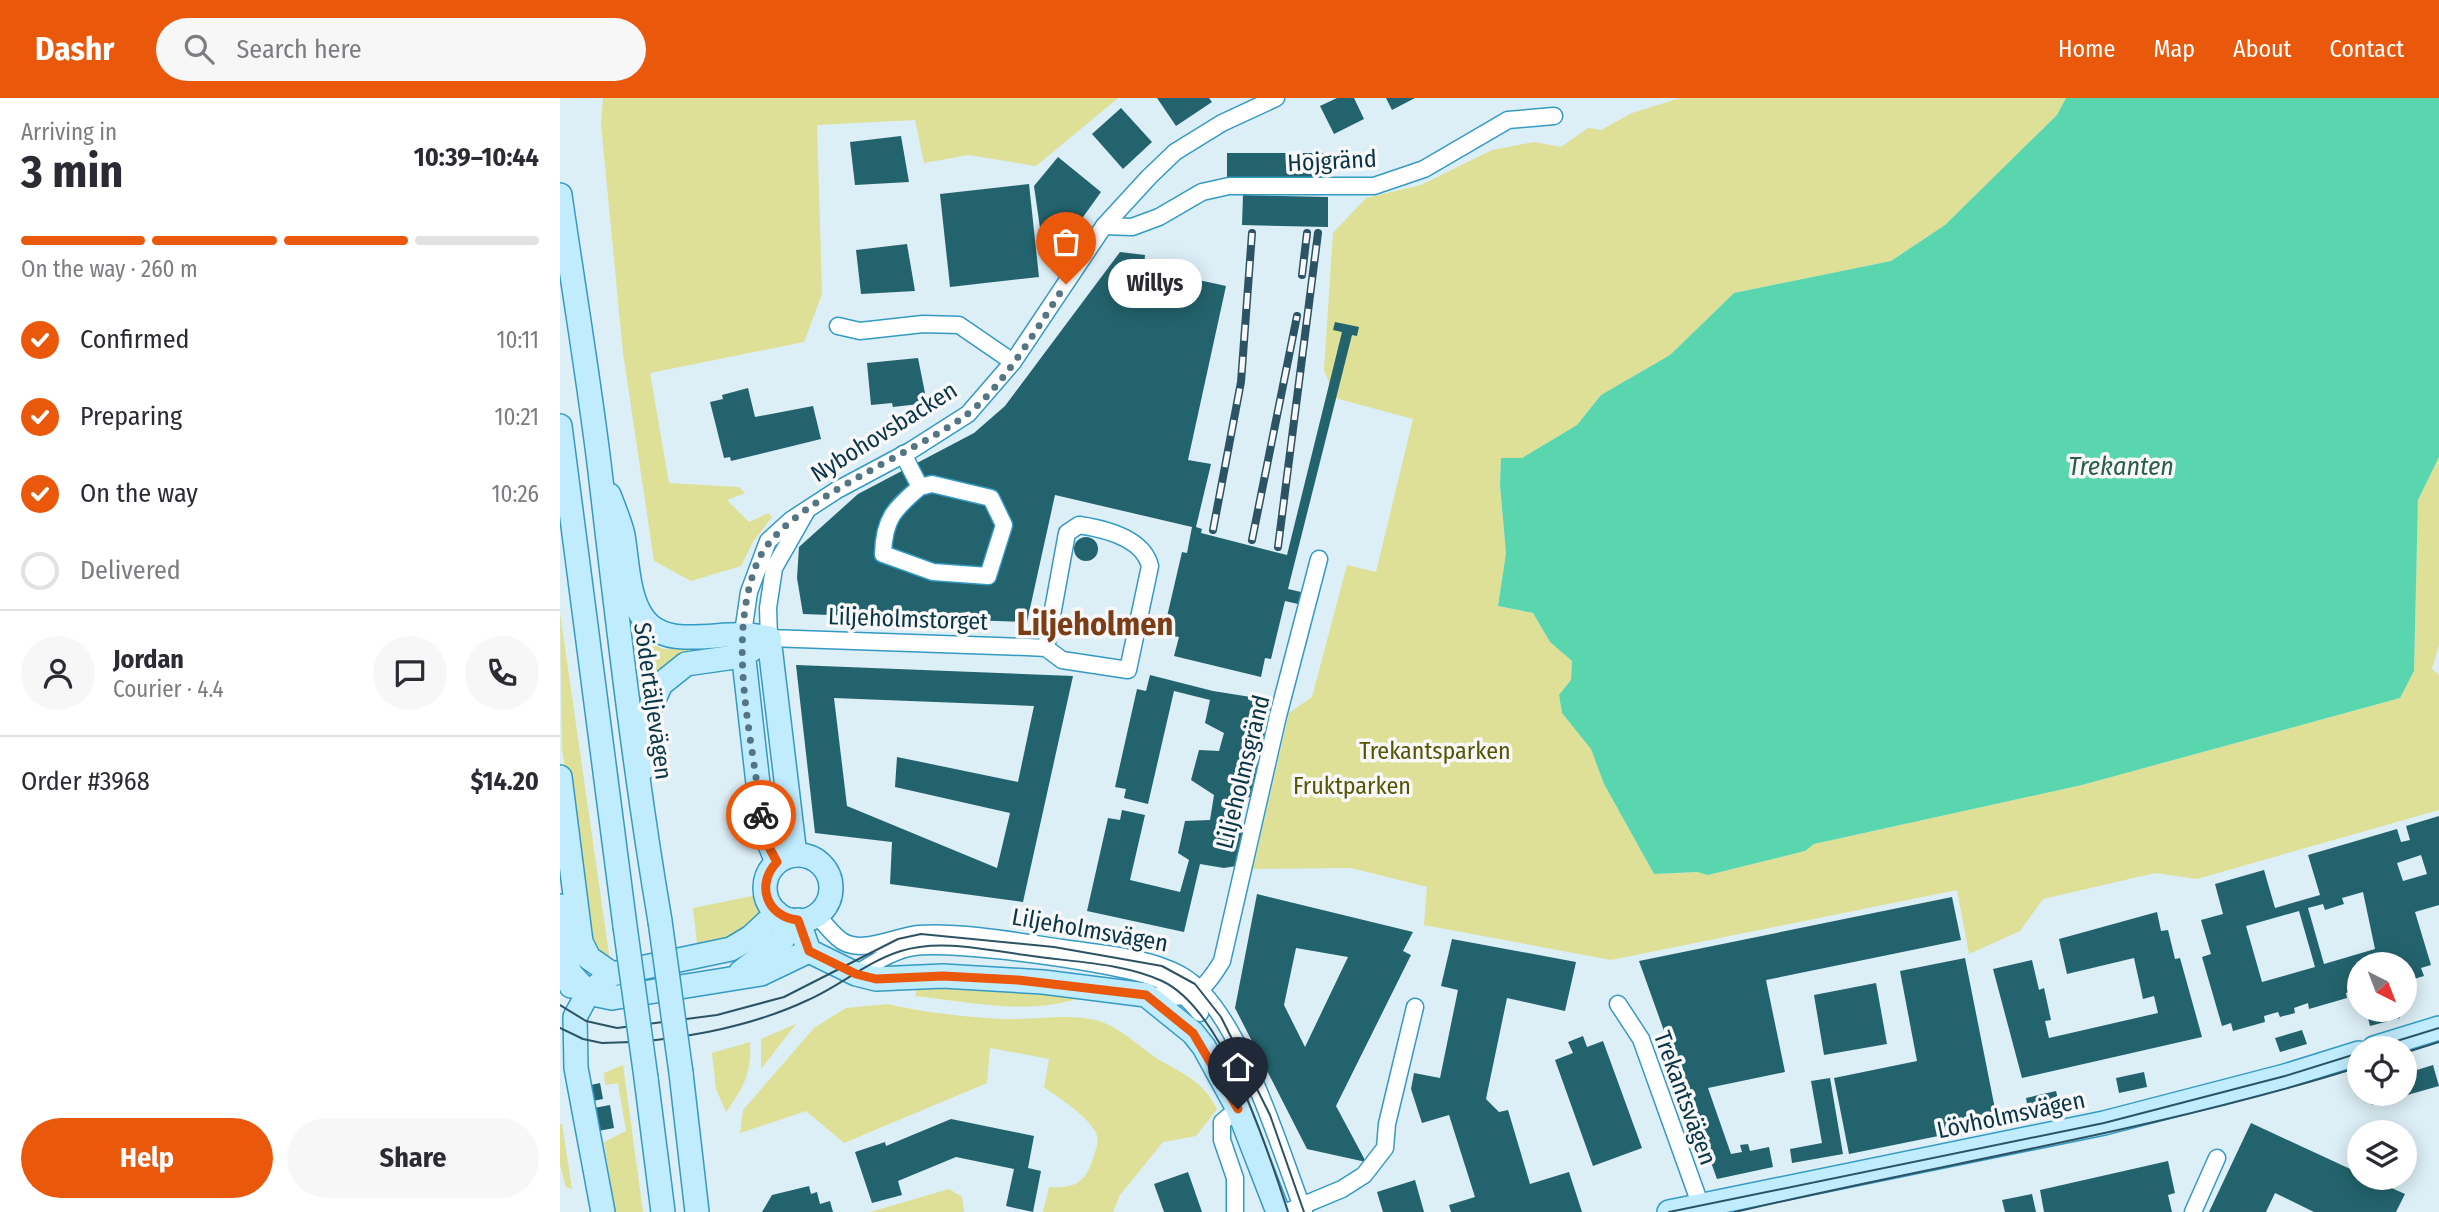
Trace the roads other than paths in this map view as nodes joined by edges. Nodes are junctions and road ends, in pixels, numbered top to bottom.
1 (1276, 98) edge
2 (1554, 116) dead end
3 (560, 195) edge
4 (1104, 226) junction
5 (838, 326) dead end
6 (1013, 362) junction
7 (560, 426) edge
8 (903, 454) junction
9 (599, 464) junction
10 (920, 487) junction
11 (806, 512) junction
12 (560, 528) edge
13 (1319, 559) dead end
14 (584, 611) junction
15 (743, 632) junction
16 (769, 638) junction
17 (1045, 649) junction
18 (742, 656) junction
19 (560, 777) edge
20 (640, 806) junction
21 (786, 859) junction
22 (560, 906) edge
23 (796, 917) junction
24 (809, 951) junction
25 (570, 973) junction
26 (612, 974) junction
27 (856, 974) junction
28 (730, 980) junction
29 (588, 993) junction
30 (1194, 994) junction
31 (1146, 995) junction
32 (1619, 1004) dead end
33 (1415, 1007) dead end
34 (575, 1017) junction
35 (2439, 1028) edge
36 (2413, 1036) edge
37 (2439, 1042) edge
38 (1204, 1047) junction
39 (2417, 1049) edge
40 (2347, 1057) edge
41 (2347, 1071) edge
42 (1238, 1109) junction
43 (2217, 1158) dead end
44 (1702, 1208) edge
45 (1297, 1210) edge
46 (603, 1212) edge
47 (663, 1212) edge
48 (698, 1212) edge
49 (1235, 1212) edge
50 (1278, 1212) edge
51 (1669, 1212) edge
52 (1735, 1212) edge
53 (2193, 1212) edge

1 - 4 street, Nybohovsbacken
2 - 4 street, Hojgränd
3 - 9 street, Södertäljevägen
4 - 6 street, Nybohovsbacken
5 - 6 street
6 - 8 street, Nybohovsbacken
7 - 14 street
8 - 10 street
8 - 11 street, Nybohovsbacken
9 - 15 street
9 - 20 street, Södertäljevägen
10 - 10 street
11 - 15 street, Nybohovsbacken
11 - 16 street, Nybohovsbacken
12 - 14 street
13 - 30 street, Liljeholmsgränd
14 - 47 street, bridge
15 - 16 street
15 - 18 street, Nybohovsbacken
16 - 17 street, Liljeholmstorget
16 - 18 street
16 - 21 street, Nybohovsbacken
17 - 17 street, Liljeholmstorget
18 - 20 street
18 - 21 street, Nybohovsbacken
19 - 26 street
20 - 48 street, Södertäljevägen, bridge
21 - 23 street
21 - 23 street
22 - 25 street
23 - 24 street
23 - 26 street
23 - 28 street
23 - 30 street, Liljeholmsvägen
24 - 27 street
24 - 28 street
25 - 29 street
25 - 34 street
26 - 29 street
27 - 30 street, Liljeholmsvägen
27 - 31 street
28 - 29 street
29 - 34 street
30 - 31 street
30 - 38 street, Liljeholmsgränd
30 - 45 street, Liljeholmsvägen
31 - 38 street
32 - 44 street, Trekantsvägen
33 - 45 street
34 - 46 street
35 - 36 street
37 - 39 street
38 - 42 street
40 - 44 street, Lövholmsvägen
41 - 52 street, Lövholmsvägen
42 - 49 street
42 - 50 street
43 - 53 street
44 - 51 street, Lövholmsvägen

